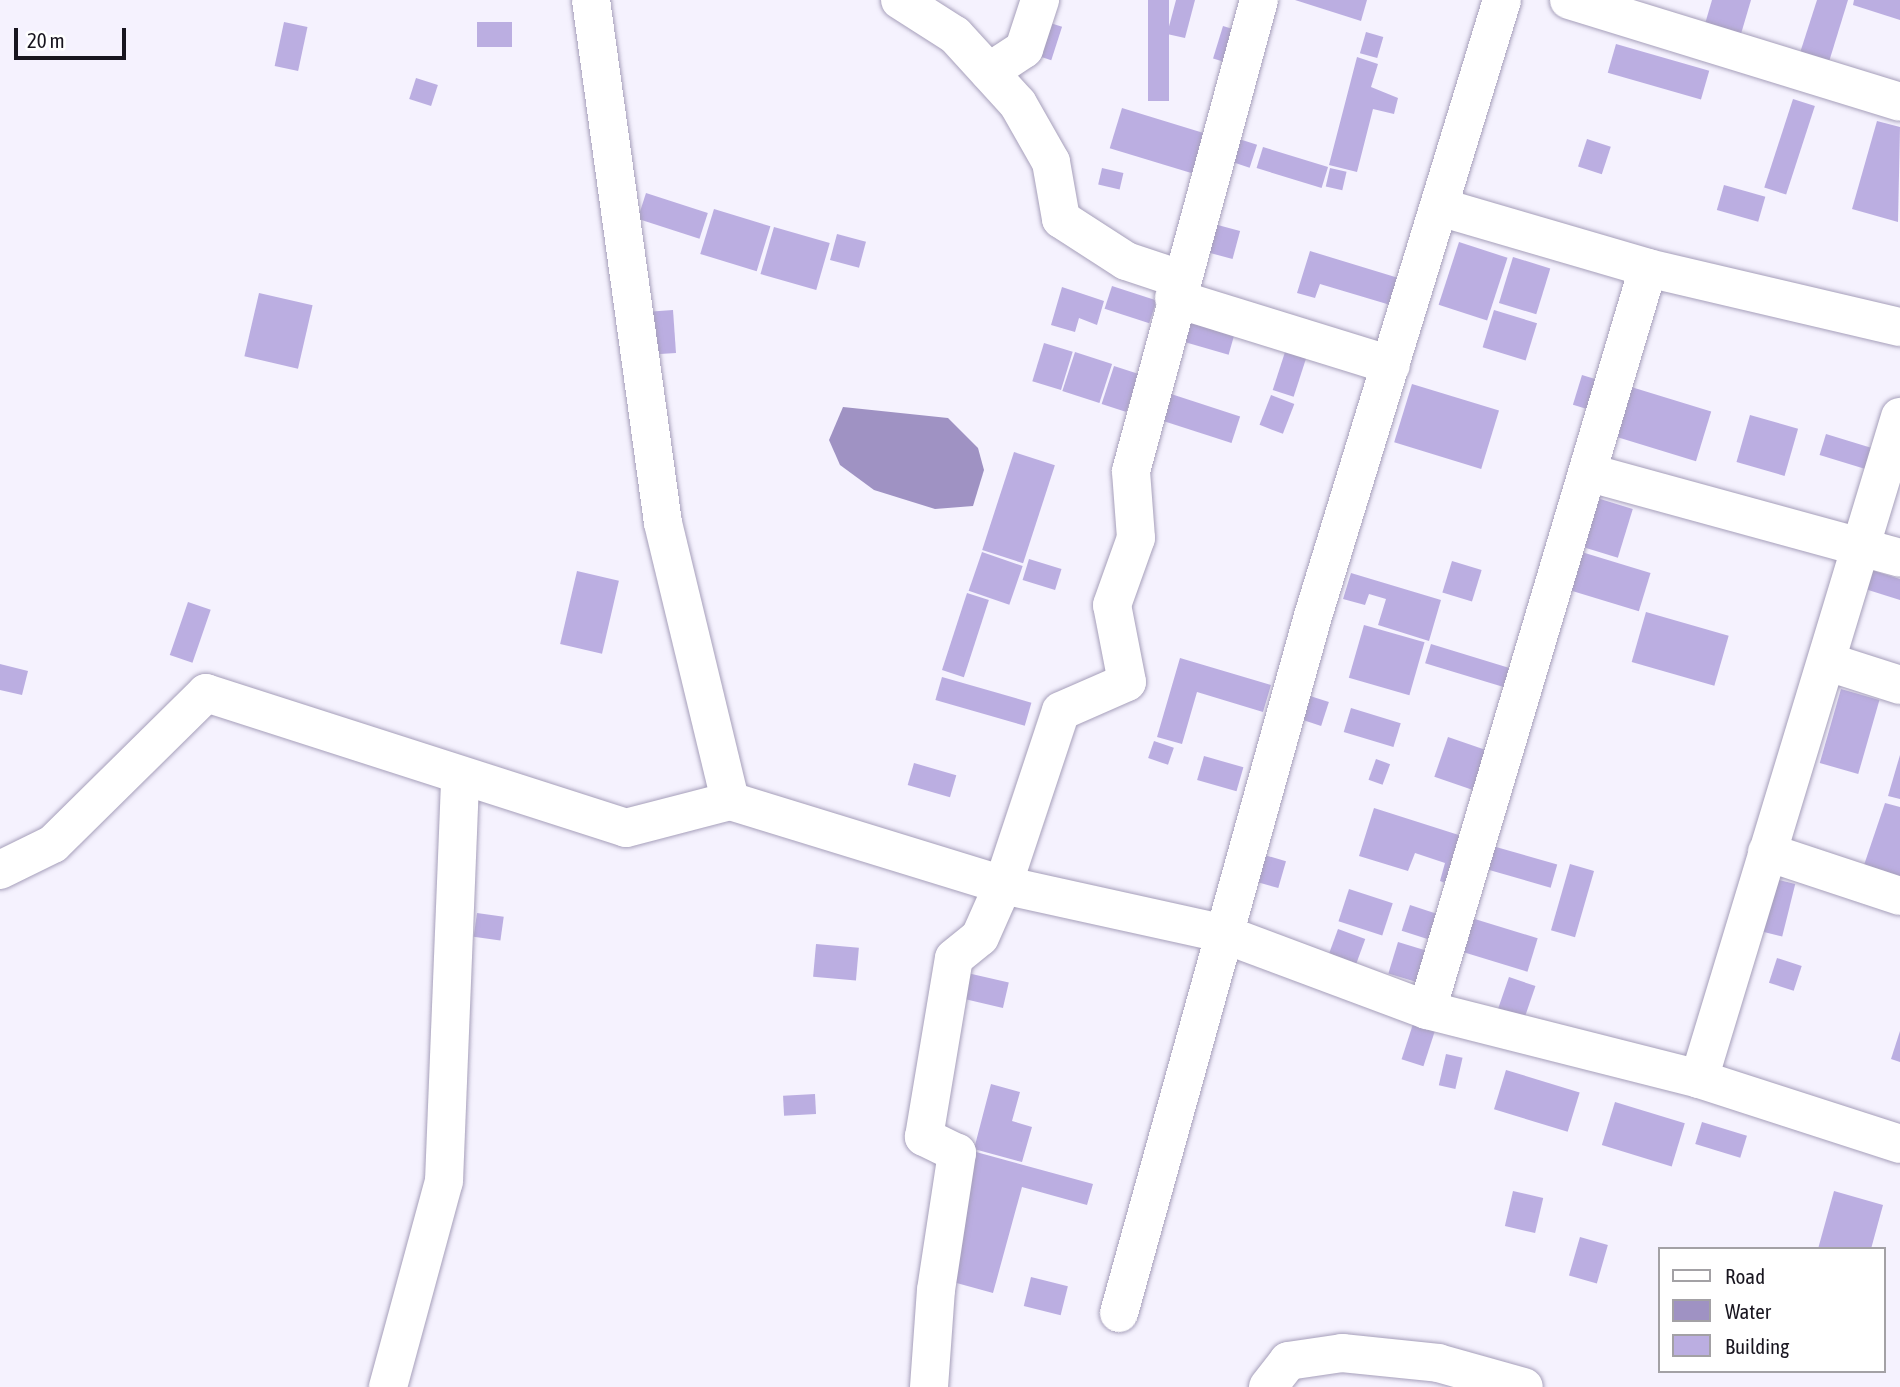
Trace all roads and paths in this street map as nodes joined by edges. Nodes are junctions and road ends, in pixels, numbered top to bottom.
1 (592, 0) edge
2 (900, 0) edge
3 (1040, 0) edge
4 (1259, 0) edge
5 (1502, 0) edge
6 (1569, 0) edge
7 (989, 72) junction
8 (1900, 102) edge
9 (1440, 207) junction
10 (1648, 268) junction
11 (1177, 288) junction
12 (1900, 327) edge
13 (1391, 365) junction
14 (1900, 417) edge
15 (1590, 473) junction
16 (1864, 546) junction
17 (1900, 558) edge
18 (1828, 662) junction
19 (1900, 685) edge
20 (460, 776) junction
21 (730, 800) junction
22 (1767, 852) junction
23 (0, 870) edge
24 (1003, 885) junction
25 (1900, 896) edge
26 (1221, 933) junction
27 (1427, 1010) junction
28 (1699, 1079) junction
29 (1900, 1144) edge
30 (1119, 1313) dead end
31 (388, 1387) edge
32 (929, 1387) edge
33 (1268, 1387) edge
34 (1524, 1387) edge

1 - 21 street
2 - 7 street
3 - 7 street
4 - 11 street
5 - 9 street
6 - 8 street
7 - 11 street
9 - 10 street
9 - 13 street
10 - 12 street
10 - 15 street
11 - 13 street
11 - 24 street
13 - 26 street
14 - 16 street
15 - 16 street
15 - 27 street
16 - 17 street
16 - 18 street
18 - 19 street
18 - 22 street
20 - 21 street
20 - 23 street
20 - 31 street
21 - 24 street
22 - 25 street
22 - 28 street
24 - 26 street
24 - 32 street
26 - 27 street
26 - 30 street
27 - 28 street
28 - 29 street
33 - 34 street

